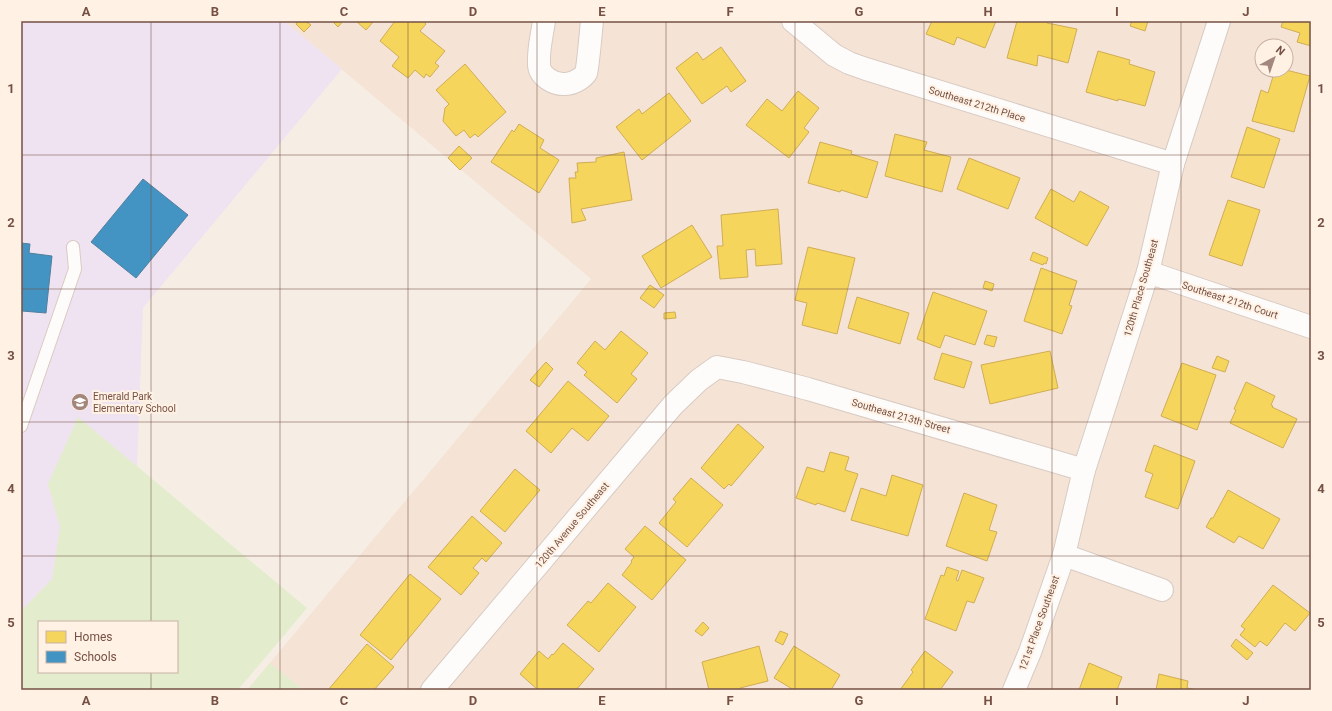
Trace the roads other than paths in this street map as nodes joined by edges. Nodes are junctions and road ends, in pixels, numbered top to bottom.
1 (544, 21) edge
2 (592, 21) edge
3 (793, 21) edge
4 (1219, 21) edge
5 (1173, 164) junction
6 (73, 247) dead end
7 (1148, 272) junction
8 (1311, 327) edge
9 (717, 367) joint
10 (21, 426) edge
11 (1084, 470) junction
12 (1064, 555) junction
13 (1162, 590) dead end
14 (432, 690) edge
15 (1014, 690) edge

1 - 2 street
3 - 5 street, Southeast 212th Place
4 - 5 street, 120th Place Southeast
5 - 7 street, 120th Place Southeast
6 - 10 lane
7 - 8 street, Southeast 212th Court
7 - 11 street, 120th Place Southeast
9 - 11 street, Southeast 213th Street
9 - 14 street, 120th Avenue Southeast
11 - 12 street, 120th Place Southeast
12 - 13 street
12 - 15 street, 121st Place Southeast

